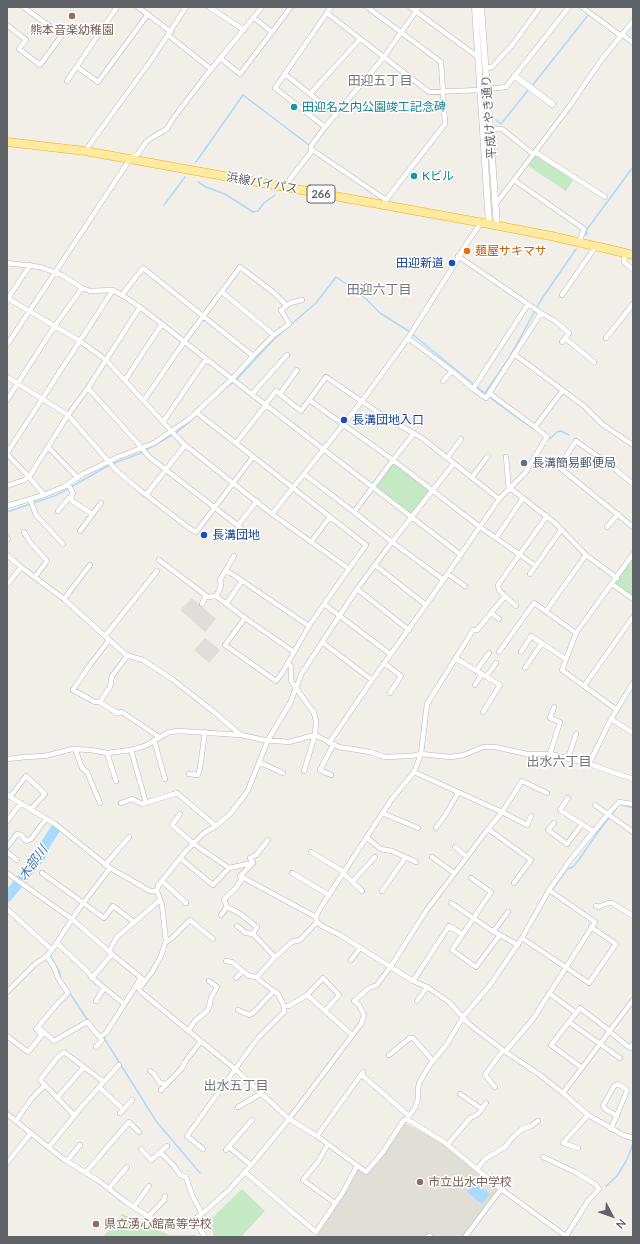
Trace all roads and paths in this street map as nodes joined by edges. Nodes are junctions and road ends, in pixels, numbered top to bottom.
1 (23, 7) edge
2 (117, 7) edge
3 (138, 7) edge
4 (186, 7) edge
5 (209, 7) edge
6 (262, 7) edge
7 (291, 7) edge
8 (331, 7) edge
9 (367, 7) edge
10 (410, 7) edge
11 (475, 7) edge
12 (481, 7) edge
13 (540, 7) edge
14 (569, 7) edge
15 (582, 7) edge
16 (418, 9) edge
17 (327, 13) junction
18 (148, 14) junction
19 (254, 18) junction
20 (633, 21) edge
21 (7, 25) edge
22 (244, 30) junction
23 (272, 32) junction
24 (170, 33) junction
25 (402, 33) junction
26 (622, 35) junction
27 (360, 39) junction
28 (633, 43) edge
29 (384, 57) junction
30 (478, 57) junction
31 (220, 58) junction
32 (77, 67) junction
33 (485, 68) junction
34 (211, 69) junction
35 (285, 74) junction
36 (515, 76) junction
37 (67, 81) dead end
38 (484, 89) junction
39 (443, 92) junction
40 (310, 94) junction
41 (552, 104) dead end
42 (336, 115) junction
43 (326, 127) junction
44 (490, 129) junction
45 (7, 142) edge
46 (311, 149) junction
47 (85, 151) junction
48 (534, 153) junction
49 (130, 159) junction
50 (514, 180) junction
51 (287, 188) junction
52 (605, 197) dead end
53 (384, 203) junction
54 (495, 205) junction
55 (485, 223) junction
56 (497, 226) junction
57 (579, 242) junction
58 (596, 246) junction
59 (629, 254) edge
60 (458, 256) junction
61 (7, 263) edge
62 (30, 265) junction
63 (633, 270) edge
64 (54, 273) junction
65 (82, 288) junction
66 (113, 290) junction
67 (222, 292) junction
68 (122, 295) junction
69 (562, 295) dead end
70 (7, 299) edge
71 (302, 300) dead end
72 (528, 304) junction
73 (633, 304) edge
74 (286, 305) junction
75 (140, 307) junction
76 (29, 311) junction
77 (541, 312) junction
78 (203, 316) junction
79 (162, 324) junction
80 (54, 327) junction
81 (274, 335) junction
82 (408, 338) junction
83 (606, 338) dead end
84 (80, 341) junction
85 (184, 342) junction
86 (7, 345) edge
87 (514, 354) junction
88 (287, 355) dead end
89 (253, 356) junction
90 (206, 359) junction
91 (106, 360) junction
92 (594, 362) dead end
93 (297, 370) dead end
94 (452, 371) junction
95 (7, 377) edge
96 (232, 379) junction
97 (125, 380) junction
98 (444, 381) dead end
99 (17, 383) junction
100 (88, 388) junction
101 (473, 389) junction
102 (563, 390) junction
103 (489, 393) junction
104 (252, 394) junction
105 (280, 394) junction
106 (42, 399) junction
107 (7, 400) edge
108 (144, 400) junction
109 (309, 400) junction
110 (362, 401) junction
111 (265, 405) junction
112 (198, 413) junction
113 (68, 415) junction
114 (163, 422) junction
115 (343, 425) junction
116 (534, 427) junction
117 (171, 431) junction
118 (414, 433) junction
119 (460, 439) dead end
120 (236, 444) junction
121 (185, 445) junction
122 (633, 445) edge
123 (48, 447) junction
124 (142, 448) junction
125 (324, 450) junction
126 (7, 453) edge
127 (488, 456) dead end
128 (253, 457) junction
129 (448, 457) junction
130 (506, 457) dead end
131 (393, 460) junction
132 (109, 462) junction
133 (454, 463) junction
134 (165, 469) junction
135 (304, 474) junction
136 (29, 477) junction
137 (472, 477) junction
138 (78, 478) junction
139 (233, 482) junction
140 (68, 484) junction
141 (633, 484) edge
142 (7, 486) edge
143 (373, 487) junction
144 (292, 488) junction
145 (510, 489) junction
146 (432, 490) junction
147 (44, 495) junction
148 (146, 495) junction
149 (71, 497) junction
150 (523, 498) junction
151 (30, 499) junction
152 (499, 499) junction
153 (257, 501) junction
154 (101, 504) dead end
155 (7, 506) edge
156 (215, 507) junction
157 (58, 511) dead end
158 (354, 512) junction
159 (92, 514) junction
160 (272, 514) junction
161 (618, 514) junction
162 (547, 516) junction
163 (330, 517) junction
164 (412, 517) junction
165 (480, 527) junction
166 (607, 527) dead end
167 (633, 527) edge
168 (561, 530) junction
169 (80, 531) dead end
170 (24, 532) dead end
171 (496, 538) junction
172 (311, 542) junction
173 (392, 542) junction
174 (63, 544) dead end
175 (633, 554) edge
176 (7, 555) edge
177 (461, 555) junction
178 (520, 555) junction
179 (586, 555) junction
180 (234, 556) dead end
181 (159, 560) dead end
182 (90, 565) dead end
183 (375, 565) junction
184 (536, 566) junction
185 (21, 567) junction
186 (349, 569) junction
187 (226, 570) junction
188 (157, 571) dead end
189 (448, 574) junction
190 (530, 574) dead end
191 (35, 577) junction
192 (617, 578) junction
193 (444, 580) junction
194 (242, 581) junction
195 (612, 584) junction
196 (7, 585) edge
197 (465, 586) dead end
198 (357, 589) junction
199 (206, 595) junction
200 (216, 596) junction
201 (505, 596) junction
202 (64, 599) junction
203 (633, 599) edge
204 (202, 604) dead end
205 (226, 604) junction
206 (324, 604) junction
207 (426, 605) junction
208 (516, 606) dead end
209 (546, 611) junction
210 (491, 613) junction
211 (340, 616) junction
212 (633, 617) edge
213 (245, 618) junction
214 (499, 619) dead end
215 (309, 626) junction
216 (409, 630) junction
217 (576, 633) junction
218 (105, 636) junction
219 (109, 640) junction
220 (322, 642) junction
221 (542, 643) junction
222 (294, 652) junction
223 (499, 652) dead end
224 (521, 652) dead end
225 (489, 653) dead end
226 (390, 654) junction
227 (128, 655) junction
228 (455, 658) junction
229 (566, 659) junction
230 (288, 662) junction
231 (384, 663) junction
232 (496, 663) dead end
233 (525, 668) dead end
234 (476, 671) junction
235 (484, 675) junction
236 (372, 680) junction
237 (633, 683) edge
238 (475, 685) dead end
239 (584, 686) junction
240 (296, 689) junction
241 (390, 693) dead end
242 (100, 702) junction
243 (554, 707) dead end
244 (617, 710) junction
245 (483, 712) dead end
246 (611, 719) junction
247 (205, 732) junction
248 (633, 733) edge
249 (576, 734) dead end
250 (241, 735) junction
251 (315, 735) junction
252 (159, 737) junction
253 (154, 740) junction
254 (268, 740) junction
255 (331, 744) junction
256 (75, 749) junction
257 (132, 750) junction
258 (107, 753) junction
259 (420, 754) junction
260 (550, 754) junction
261 (568, 759) junction
262 (7, 760) edge
263 (259, 762) junction
264 (589, 764) junction
265 (304, 771) dead end
266 (283, 772) dead end
267 (414, 772) junction
268 (190, 774) dead end
269 (331, 775) dead end
270 (165, 779) dead end
271 (633, 779) edge
272 (116, 781) dead end
273 (458, 793) junction
274 (547, 793) dead end
275 (9, 796) edge
276 (568, 798) dead end
277 (21, 803) junction
278 (100, 803) dead end
279 (120, 803) dead end
280 (146, 803) junction
281 (633, 804) edge
282 (595, 805) dead end
283 (31, 809) junction
284 (502, 812) junction
285 (382, 813) junction
286 (180, 814) dead end
287 (608, 814) junction
288 (532, 816) dead end
289 (46, 819) junction
290 (7, 821) edge
291 (554, 823) dead end
292 (582, 824) junction
293 (216, 826) junction
294 (418, 828) dead end
295 (436, 828) dead end
296 (488, 829) junction
297 (593, 831) junction
298 (633, 832) edge
299 (129, 837) dead end
300 (367, 838) junction
301 (268, 840) dead end
302 (194, 844) junction
303 (7, 847) edge
304 (455, 847) dead end
305 (7, 852) edge
306 (311, 852) dead end
307 (375, 857) dead end
308 (432, 857) dead end
309 (467, 857) junction
310 (180, 858) junction
311 (405, 858) junction
312 (17, 860) dead end
313 (416, 862) dead end
314 (253, 863) junction
315 (105, 864) junction
316 (110, 868) junction
317 (229, 868) junction
318 (7, 872) edge
319 (42, 873) dead end
320 (292, 873) dead end
321 (344, 873) junction
322 (454, 873) junction
323 (243, 877) junction
324 (472, 878) dead end
325 (162, 881) junction
326 (352, 882) junction
327 (514, 883) dead end
328 (549, 890) junction
329 (157, 891) junction
330 (362, 891) dead end
331 (382, 891) dead end
332 (329, 895) junction
333 (160, 900) junction
334 (84, 903) junction
335 (186, 903) dead end
336 (451, 903) dead end
337 (596, 906) dead end
338 (227, 907) junction
339 (7, 910) edge
340 (508, 912) dead end
341 (221, 915) dead end
342 (633, 916) edge
343 (473, 918) junction
344 (72, 919) junction
345 (316, 919) junction
346 (134, 922) junction
347 (237, 926) dead end
348 (591, 927) junction
349 (493, 932) junction
350 (253, 934) junction
351 (462, 934) junction
352 (499, 936) junction
353 (522, 938) junction
354 (213, 939) dead end
355 (166, 942) junction
356 (57, 943) junction
357 (518, 945) junction
358 (360, 948) junction
359 (52, 950) junction
360 (110, 952) junction
361 (46, 956) junction
362 (275, 957) junction
363 (351, 960) dead end
364 (226, 961) dead end
365 (391, 966) junction
366 (566, 968) junction
367 (243, 971) junction
368 (257, 977) junction
369 (92, 978) junction
370 (236, 978) dead end
371 (143, 980) junction
372 (210, 981) dead end
373 (413, 981) junction
374 (427, 987) junction
375 (104, 988) junction
376 (137, 988) junction
377 (274, 991) junction
378 (7, 992) edge
379 (549, 992) junction
380 (307, 994) junction
381 (96, 1001) dead end
382 (417, 1001) dead end
383 (633, 1001) edge
384 (124, 1004) junction
385 (284, 1006) junction
386 (238, 1010) dead end
387 (325, 1011) junction
388 (576, 1013) junction
389 (463, 1017) junction
390 (569, 1022) junction
391 (38, 1027) junction
392 (188, 1031) junction
393 (610, 1031) junction
394 (352, 1035) junction
395 (7, 1036) edge
396 (101, 1036) junction
397 (201, 1041) junction
398 (601, 1043) junction
399 (633, 1044) edge
400 (96, 1047) dead end
401 (504, 1051) junction
402 (389, 1055) dead end
403 (620, 1058) dead end
404 (433, 1061) junction
405 (119, 1065) dead end
406 (84, 1067) junction
407 (582, 1068) junction
408 (235, 1069) junction
409 (150, 1071) dead end
410 (104, 1082) junction
411 (167, 1084) junction
412 (45, 1085) junction
413 (495, 1087) dead end
414 (99, 1088) junction
415 (161, 1090) dead end
416 (262, 1093) junction
417 (563, 1093) junction
418 (460, 1094) dead end
419 (58, 1098) junction
420 (132, 1100) dead end
421 (486, 1103) dead end
422 (238, 1107) dead end
423 (482, 1109) junction
424 (7, 1114) edge
425 (588, 1114) junction
426 (74, 1116) junction
427 (616, 1116) junction
428 (408, 1117) junction
429 (290, 1118) junction
430 (252, 1120) dead end
431 (16, 1121) junction
432 (538, 1121) dead end
433 (611, 1129) junction
434 (139, 1132) dead end
435 (31, 1133) junction
436 (316, 1136) junction
437 (633, 1138) edge
438 (328, 1144) junction
439 (448, 1144) junction
440 (80, 1145) dead end
441 (167, 1146) dead end
442 (49, 1147) junction
443 (578, 1148) dead end
444 (141, 1149) dead end
445 (203, 1150) dead end
446 (160, 1152) junction
447 (543, 1157) dead end
448 (67, 1160) junction
449 (7, 1163) edge
450 (251, 1165) junction
451 (357, 1166) junction
452 (124, 1168) dead end
453 (477, 1169) junction
454 (86, 1172) junction
455 (245, 1172) junction
456 (149, 1186) dead end
457 (109, 1188) junction
458 (501, 1189) junction
459 (165, 1196) dead end
460 (335, 1203) junction
461 (134, 1208) junction
462 (202, 1214) junction
463 (148, 1217) junction
464 (194, 1220) junction
465 (566, 1236) edge
466 (204, 1237) edge
467 (465, 1237) edge

1 - 21 street
2 - 32 street
3 - 18 street
4 - 24 street
5 - 22 street
6 - 19 street
7 - 23 street
8 - 17 street
9 - 25 street
10 - 16 street
11 - 30 street, 平成けやき通り
12 - 33 street, 平成けやき通り
13 - 33 street
14 - 36 street
15 - 26 street
16 - 25 street
16 - 30 street
17 - 27 street
17 - 35 street
18 - 24 street
18 - 32 street
19 - 22 street
19 - 23 street
20 - 26 street
22 - 31 street
23 - 31 street
24 - 34 street
24 - 47 street
25 - 29 street
25 - 39 street
26 - 28 street
26 - 48 street
27 - 29 street
27 - 40 street
29 - 39 street
29 - 42 street
30 - 38 street, 平成けやき通り
31 - 34 street
32 - 37 street
33 - 38 street, 平成けやき通り
34 - 49 street
35 - 40 street
35 - 43 street
36 - 38 street
36 - 41 street
38 - 39 street
38 - 44 street, 平成けやき通り
38 - 55 street, 平成けやき通り
39 - 53 street
40 - 42 street
42 - 43 street
43 - 46 street
44 - 48 street
44 - 54 street, 平成けやき通り
45 - 47 highway, 浜線バイパス / 266
46 - 51 street
46 - 53 street
47 - 49 highway, 浜線バイパス / 266
48 - 50 street
48 - 52 street
49 - 51 highway, 浜線バイパス / 266
49 - 64 street
50 - 54 street
50 - 57 street
51 - 53 highway, 浜線バイパス / 266
53 - 55 highway, 浜線バイパス / 266
54 - 56 street, 平成けやき通り
55 - 56 highway, 浜線バイパス / 266
55 - 60 street
56 - 57 highway, 浜線バイパス / 266
57 - 58 highway, 浜線バイパス / 266
58 - 59 highway, 浜線バイパス / 266
58 - 69 street
59 - 63 street
60 - 72 street
60 - 82 street
61 - 62 street
62 - 64 street
62 - 70 street
64 - 65 street
64 - 76 street
65 - 66 street
65 - 80 street
66 - 68 street
66 - 84 street
67 - 74 street
67 - 78 street
67 - 81 street
68 - 75 street
68 - 78 street
70 - 76 street
71 - 74 street
72 - 77 street
72 - 101 street
73 - 83 street
74 - 81 street
75 - 79 street
75 - 91 street
76 - 80 street
76 - 86 street
77 - 87 street
77 - 92 street
78 - 85 street
78 - 89 street
79 - 85 street
79 - 97 street
80 - 84 street
80 - 99 street
81 - 89 street
82 - 94 street
82 - 110 street
84 - 91 street
84 - 106 street
85 - 90 street
85 - 108 street
87 - 102 street
87 - 103 street
88 - 104 street
89 - 96 street
90 - 96 street
90 - 114 street
91 - 97 street
91 - 100 street
93 - 105 street
94 - 98 street
94 - 101 street
95 - 99 street
96 - 104 street
96 - 112 street
97 - 108 street
99 - 106 street
99 - 107 street
100 - 113 street
100 - 124 street
101 - 103 street
102 - 116 street
102 - 122 street
103 - 116 street
104 - 111 street
105 - 109 street
105 - 111 street
106 - 113 street
106 - 126 street
108 - 114 street
109 - 110 street
109 - 115 street
110 - 115 street
110 - 118 street
111 - 120 street
111 - 125 street
112 - 117 street
112 - 120 street
113 - 123 street
113 - 132 street
114 - 117 street
115 - 125 street
115 - 131 street
116 - 145 street
117 - 121 street
117 - 124 street
118 - 129 street
118 - 131 street
119 - 129 street
120 - 128 street
121 - 134 street
121 - 139 street
123 - 136 street
123 - 138 street
124 - 132 street
124 - 134 street
125 - 135 street
125 - 143 street
126 - 136 street
127 - 137 street
128 - 139 street
128 - 144 street
129 - 133 street
130 - 145 street
131 - 143 street
131 - 146 street
132 - 138 street
132 - 148 street
133 - 137 street
133 - 146 street
134 - 148 street
134 - 156 street
135 - 144 street
135 - 158 street
136 - 142 street
136 - 147 street
137 - 152 street
138 - 140 street
139 - 153 street
139 - 156 street
140 - 147 street
140 - 149 street
141 - 161 street
143 - 158 street
143 - 164 street
144 - 160 street
144 - 163 street
145 - 150 street
145 - 152 street
146 - 164 street
146 - 165 street
147 - 151 street
148 - 156 street
149 - 157 street
149 - 159 street
150 - 162 street
150 - 171 street
151 - 155 street
151 - 174 street
152 - 165 street
153 - 156 street
153 - 160 street
154 - 159 street
158 - 173 street
159 - 169 street
160 - 172 street
161 - 166 street
161 - 167 street
162 - 168 street
162 - 178 street
163 - 172 street
163 - 186 street
164 - 173 street
164 - 177 street
165 - 171 street
165 - 177 street
168 - 179 street
168 - 184 street
170 - 191 street
171 - 178 street
172 - 186 street
173 - 183 street
173 - 193 street
175 - 192 street
176 - 185 street
177 - 189 street
178 - 184 street
178 - 201 street
179 - 192 street
179 - 209 street
180 - 187 street
181 - 199 street
182 - 202 street
183 - 198 street
183 - 207 street
184 - 190 street
185 - 191 street
185 - 196 street
186 - 206 street
187 - 194 street
187 - 200 street
188 - 218 street
189 - 193 street
189 - 197 street
191 - 202 street
192 - 195 street
193 - 207 street
194 - 205 street
194 - 215 street
195 - 203 street
195 - 217 street
198 - 211 street
198 - 216 street
199 - 200 street
199 - 204 street
200 - 205 street
201 - 208 street
201 - 210 street
202 - 218 street
205 - 213 street
206 - 211 street
206 - 215 street
207 - 216 street
209 - 217 street
209 - 223 street
210 - 214 street
210 - 228 street
211 - 220 street
211 - 226 street
212 - 239 street
213 - 222 street
213 - 230 street
215 - 222 street
216 - 226 street
217 - 229 street
218 - 219 street
219 - 227 street
219 - 242 street
220 - 236 street
220 - 240 street
221 - 224 street
221 - 229 street
221 - 233 street
222 - 230 street
225 - 234 street
226 - 231 street
227 - 242 street
227 - 250 street
228 - 234 street
228 - 259 street
229 - 239 street
230 - 240 street
231 - 236 street
231 - 241 street
232 - 235 street
234 - 235 street
235 - 238 street
235 - 245 street
236 - 255 street
237 - 244 street
239 - 244 street
240 - 251 street
240 - 254 street
242 - 252 street
243 - 260 street
244 - 246 street
246 - 248 street
246 - 264 street
247 - 250 street
247 - 252 street
247 - 268 street
249 - 261 street
250 - 254 street
251 - 254 street
251 - 255 street
251 - 265 street
252 - 253 street
253 - 257 street
253 - 270 street
254 - 263 street
255 - 259 street
255 - 269 street
256 - 258 street
256 - 262 street
256 - 278 street
257 - 258 street
257 - 280 street
258 - 272 street
259 - 260 street
259 - 267 street
260 - 261 street
261 - 264 street
263 - 266 street
263 - 293 street
264 - 271 street
267 - 273 street
267 - 285 street
273 - 284 street
273 - 295 street
274 - 284 street
275 - 277 street
275 - 283 street
276 - 292 street
277 - 283 street
277 - 290 street
279 - 280 street
280 - 293 street
281 - 287 street
282 - 287 street
283 - 289 street
284 - 288 street
284 - 296 street
285 - 294 street
285 - 300 street
286 - 302 street
287 - 297 street
287 - 298 street
289 - 303 street
289 - 315 street
291 - 292 street
292 - 297 street
293 - 302 street
296 - 309 street
296 - 327 street
297 - 328 street
299 - 315 street
300 - 311 street
300 - 321 street
301 - 314 street
302 - 310 street
302 - 317 street
304 - 309 street
305 - 312 street
306 - 321 street
307 - 326 street
308 - 322 street
309 - 322 street
310 - 317 street
310 - 325 street
311 - 313 street
311 - 331 street
314 - 317 street
314 - 323 street
315 - 316 street
316 - 329 street
316 - 334 street
318 - 344 street
319 - 334 street
320 - 332 street
321 - 326 street
321 - 332 street
322 - 365 street
323 - 338 street
323 - 345 street
324 - 343 street
325 - 329 street
325 - 335 street
326 - 330 street
328 - 348 street
328 - 353 street
329 - 333 street
332 - 345 street
333 - 346 street
333 - 355 street
334 - 344 street
334 - 346 street
336 - 343 street
337 - 342 street
338 - 341 street
338 - 350 street
339 - 359 street
340 - 349 street
343 - 349 street
343 - 351 street
344 - 356 street
344 - 360 street
345 - 358 street
345 - 362 street
346 - 360 street
347 - 350 street
348 - 366 street
348 - 366 street
349 - 352 street
350 - 362 street
351 - 352 street
351 - 373 street
352 - 357 street
353 - 357 street
353 - 366 street
354 - 355 street
355 - 371 street
356 - 359 street
356 - 369 street
357 - 389 street
358 - 363 street
358 - 365 street
359 - 361 street
360 - 369 street
360 - 371 street
361 - 378 street
361 - 391 street
362 - 368 street
364 - 367 street
365 - 373 street
365 - 394 street
366 - 379 street
367 - 368 street
367 - 370 street
368 - 377 street
369 - 375 street
371 - 376 street
372 - 392 street
373 - 374 street
374 - 382 street
374 - 389 street
375 - 381 street
375 - 384 street
376 - 384 street
376 - 392 street
377 - 385 street
377 - 386 street
379 - 388 street
379 - 401 street
380 - 385 street
380 - 387 street
380 - 387 street
383 - 393 street
384 - 396 street
385 - 408 street
387 - 394 street
388 - 390 street
388 - 393 street
389 - 401 street
389 - 404 street
390 - 398 street
390 - 407 street
391 - 395 street
391 - 396 street
392 - 397 street
393 - 398 street
393 - 399 street
394 - 429 street
396 - 400 street
397 - 408 street
397 - 411 street
398 - 403 street
398 - 407 street
401 - 413 street
401 - 417 street
402 - 404 street
404 - 428 street
405 - 410 street
406 - 410 street
406 - 412 street
406 - 419 street
407 - 417 street
408 - 416 street
408 - 445 street
409 - 411 street
410 - 414 street
411 - 415 street
412 - 419 street
412 - 431 street
414 - 420 street
414 - 426 street
416 - 422 street
416 - 429 street
417 - 425 street
418 - 423 street
419 - 426 street
421 - 423 street
423 - 439 street
424 - 431 street
425 - 433 street
425 - 443 street
426 - 442 street
427 - 427 street
427 - 433 street
428 - 436 street
428 - 439 street
428 - 451 street
429 - 436 street
429 - 450 street
430 - 450 street
431 - 435 street
432 - 453 street
433 - 437 street
434 - 454 street
435 - 442 street
435 - 449 street
436 - 438 street
438 - 451 street
438 - 460 street
439 - 453 street
440 - 448 street
441 - 446 street
442 - 448 street
444 - 446 street
446 - 462 street
447 - 465 street
448 - 454 street
450 - 455 street
451 - 460 street
452 - 457 street
453 - 458 street
454 - 457 street
455 - 460 street
455 - 462 street
456 - 461 street
457 - 461 street
458 - 465 street
458 - 467 street
459 - 463 street
461 - 463 street
462 - 464 street
463 - 464 street
464 - 466 street

